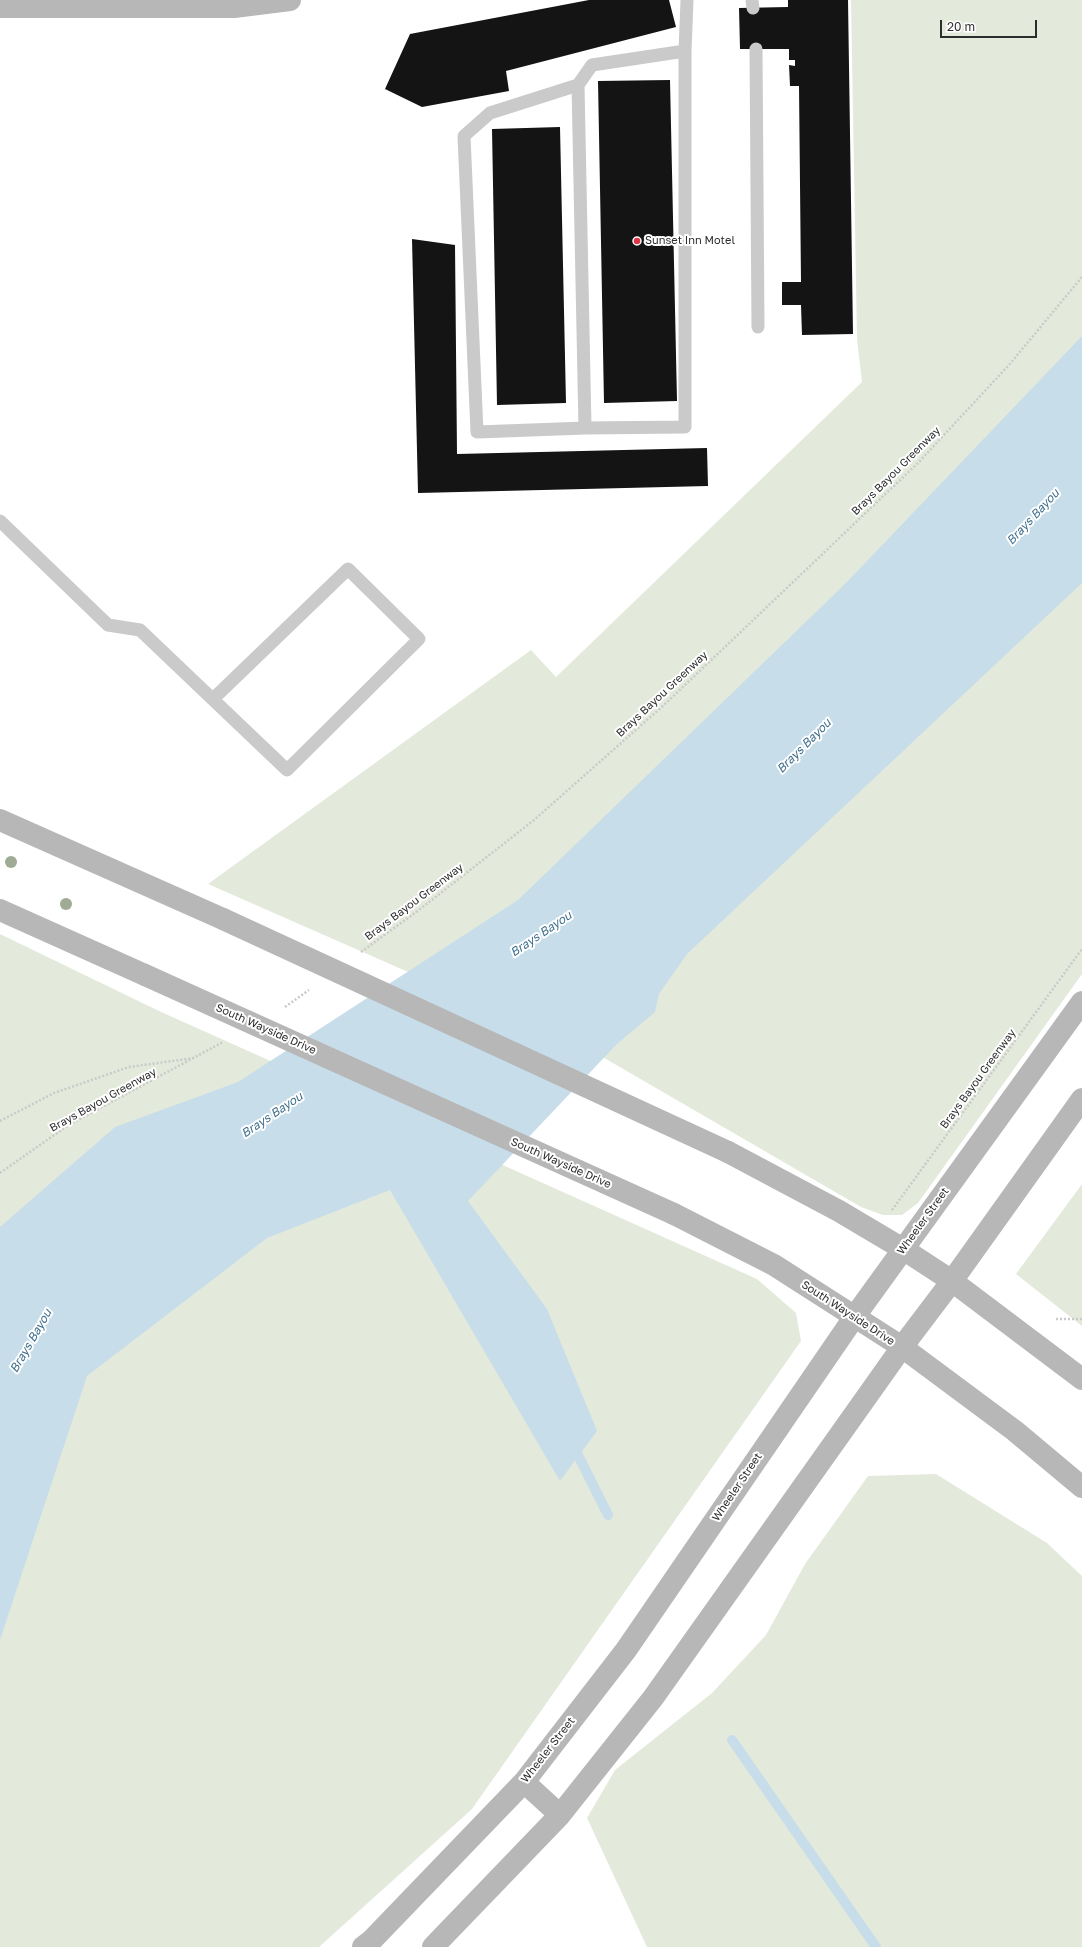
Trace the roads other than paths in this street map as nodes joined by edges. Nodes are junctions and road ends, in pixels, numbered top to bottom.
1 (290, 0) edge
2 (687, 0) edge
3 (0, 7) edge
4 (756, 49) dead end
5 (685, 50) junction
6 (578, 85) junction
7 (758, 327) dead end
8 (585, 428) junction
9 (0, 521) edge
10 (213, 699) junction
11 (0, 820) edge
12 (0, 910) edge
13 (1082, 1002) edge
14 (1082, 1099) edge
15 (903, 1249) junction
16 (952, 1281) junction
17 (854, 1316) junction
18 (902, 1347) junction
19 (1082, 1379) edge
20 (1082, 1486) edge
21 (524, 1782) junction
22 (560, 1815) junction
23 (363, 1947) edge
24 (433, 1947) edge

1 - 3 main road
2 - 5 lane
4 - 7 lane
5 - 6 lane
5 - 8 lane
6 - 8 lane
6 - 8 lane
9 - 10 lane
10 - 10 lane
11 - 15 main road, bridge
12 - 17 main road, South Wayside Drive, bridge
13 - 15 main road, Wheeler Street
14 - 16 main road
15 - 16 main road
15 - 17 main road, Wheeler Street
16 - 18 main road
16 - 19 main road
17 - 18 main road, South Wayside Drive
17 - 21 main road, Wheeler Street
18 - 20 main road, South Wayside Drive
18 - 22 main road
21 - 22 main road
21 - 23 main road, Wheeler Street
22 - 24 main road

